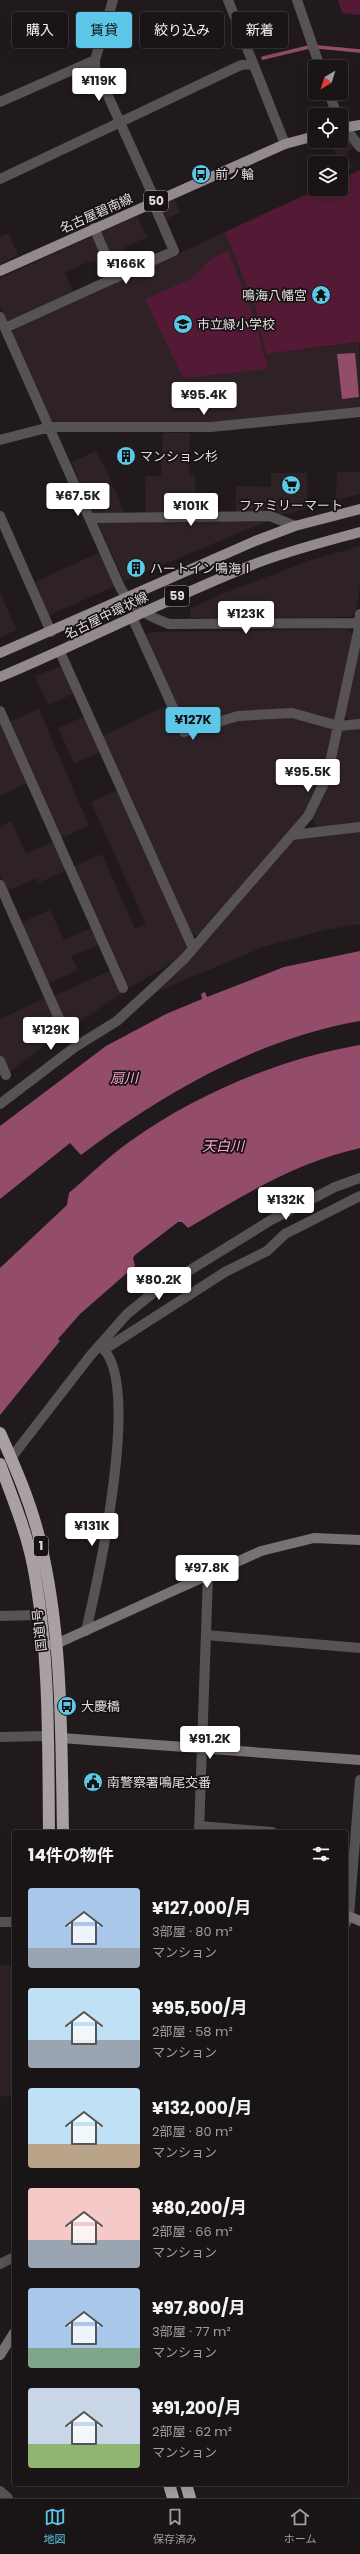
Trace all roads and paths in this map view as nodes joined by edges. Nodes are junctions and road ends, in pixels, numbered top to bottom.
1 (228, 0) edge
2 (297, 0) edge
3 (113, 1) edge
4 (94, 60) junction
5 (318, 60) edge
6 (253, 64) junction
7 (0, 102) edge
8 (120, 122) junction
9 (360, 125) edge
10 (348, 126) edge
11 (348, 133) edge
12 (308, 138) edge
13 (285, 144) junction
14 (360, 147) edge
15 (0, 179) edge
16 (153, 202) junction
17 (94, 228) junction
18 (0, 271) edge
19 (116, 278) junction
20 (0, 317) edge
21 (5, 328) junction
22 (360, 412) edge
23 (50, 428) junction
24 (0, 440) edge
25 (360, 509) edge
26 (0, 516) edge
27 (90, 518) junction
28 (295, 526) junction
29 (360, 532) edge
30 (126, 598) junction
31 (142, 612) junction
32 (132, 617) junction
33 (360, 620) edge
34 (51, 632) junction
35 (60, 652) junction
36 (0, 653) edge
37 (0, 677) edge
38 (0, 711) edge
39 (360, 724) edge
40 (339, 726) junction
41 (360, 827) edge
42 (292, 835) junction
43 (0, 885) edge
44 (193, 948) junction
45 (123, 988) dead end
46 (64, 1030) dead end
47 (0, 1061) edge
48 (6, 1075) dead end
49 (0, 1104) edge
50 (360, 1178) edge
51 (360, 1196) edge
52 (102, 1348) junction
53 (0, 1433) edge
54 (6, 1458) edge
55 (360, 1540) edge
56 (208, 1576) junction
57 (39, 1615) junction
58 (0, 1616) edge
59 (86, 1631) junction
60 (206, 1634) junction
61 (56, 1644) junction
62 (43, 1646) junction
63 (360, 1648) edge
64 (48, 1736) junction
65 (0, 1738) edge
66 (61, 1738) junction
67 (202, 1748) junction
68 (360, 1760) edge
69 (360, 1780) edge
70 (199, 1829) edge
71 (49, 1830) edge
72 (63, 1830) edge
73 (223, 1830) edge
74 (354, 1839) edge
75 (348, 1907) edge
76 (348, 1918) edge
77 (360, 1921) edge
78 (0, 1922) edge
79 (12, 1922) edge
80 (12, 2258) edge
81 (0, 2264) edge
82 (12, 2336) edge
83 (0, 2355) edge
84 (170, 2486) edge
85 (187, 2486) edge
86 (0, 2491) edge
87 (8, 2498) edge
88 (173, 2498) edge
89 (190, 2498) edge

1 - 6 street
2 - 5 street
3 - 4 street
4 - 7 street
4 - 8 street
6 - 8 street
6 - 13 street
8 - 15 street
8 - 16 street
9 - 10 main road
11 - 14 street
12 - 13 main road, 名古屋碧南線 / 50
13 - 16 main road, 名古屋碧南線 / 50
16 - 17 main road, 名古屋碧南線 / 50
16 - 19 street
17 - 18 main road, 名古屋碧南線 / 50
17 - 19 street
19 - 21 street
20 - 21 street
21 - 23 street
22 - 23 street
23 - 24 street
23 - 27 street
25 - 28 main road, 名古屋中環状線 / 59
26 - 34 street
27 - 28 street
27 - 30 street
28 - 30 main road, 名古屋中環状線 / 59
29 - 31 main road, 名古屋中環状線 / 59
30 - 31 street
30 - 34 main road, 名古屋中環状線 / 59
31 - 32 main road, 名古屋中環状線 / 59
31 - 33 street
32 - 35 main road, 名古屋中環状線 / 59
32 - 40 street
33 - 40 street
34 - 36 main road, 名古屋中環状線 / 59
35 - 37 main road, 名古屋中環状線 / 59
35 - 44 street
38 - 45 street
39 - 40 street
40 - 42 street
41 - 42 street
42 - 44 street
43 - 46 street
44 - 49 street
47 - 48 street
50 - 52 street
51 - 52 street
52 - 54 street
52 - 59 street
53 - 54 highway, 国道1号 / 1
54 - 57 highway, 国道1号 / 1
54 - 61 highway, 国道1号 / 1
55 - 56 street
56 - 59 street
56 - 60 street
57 - 58 street
57 - 62 highway, 国道1号 / 1
59 - 61 street
60 - 63 street
60 - 67 street
61 - 62 street
61 - 66 highway, 国道1号 / 1
62 - 64 highway, 国道1号 / 1
64 - 65 street
64 - 71 highway, 国道1号 / 1
66 - 67 street
66 - 72 highway, 国道1号 / 1
67 - 68 street
67 - 70 street
69 - 74 street
70 - 73 street
74 - 75 street
76 - 77 street
78 - 79 street
80 - 81 street
82 - 83 street
84 - 88 highway
85 - 89 highway
86 - 87 street

